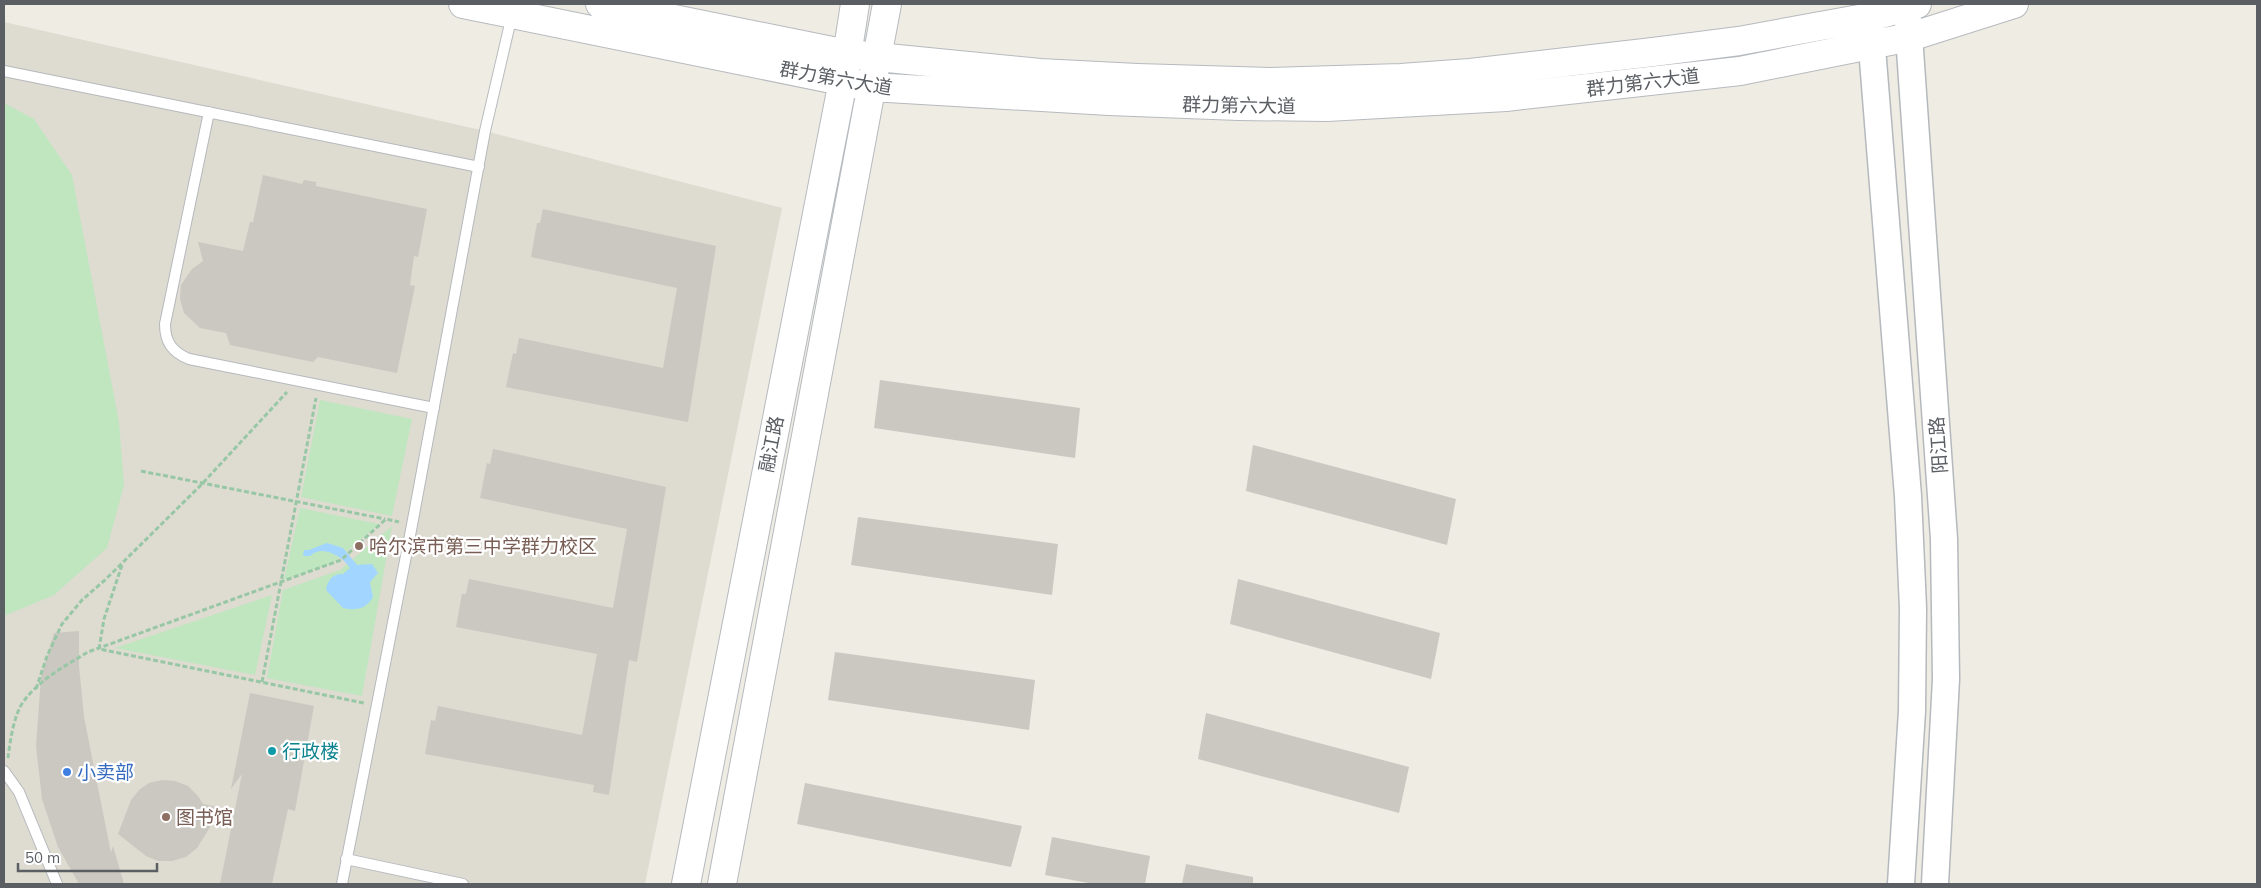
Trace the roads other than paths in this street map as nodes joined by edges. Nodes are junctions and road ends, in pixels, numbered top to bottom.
1 (463, 4) edge
2 (600, 4) edge
3 (855, 4) edge
4 (887, 4) edge
5 (2014, 4) edge
6 (1912, 5) edge
7 (512, 14) junction
8 (1870, 17) junction
9 (1910, 37) junction
10 (1873, 46) junction
11 (847, 54) junction
12 (877, 58) junction
13 (4, 71) edge
14 (843, 81) junction
15 (871, 87) junction
16 (209, 112) junction
17 (479, 167) junction
18 (434, 408) junction
19 (5, 773) edge
20 (346, 859) junction
21 (57, 884) edge
22 (342, 884) edge
23 (463, 884) edge
24 (686, 884) edge
25 (722, 884) edge
26 (1901, 884) edge
27 (1935, 884) edge

1 - 7 main road, 群力第六大道
2 - 11 main road, 群力第六大道
3 - 11 main road, 融江路
4 - 12 main road, 融江路
5 - 9 main road, 群力第六大道
6 - 8 main road, 群力第六大道
6 - 9 street, 阳江路
7 - 14 main road, 群力第六大道
7 - 17 lane
8 - 10 street, 阳江路
8 - 12 main road, 群力第六大道
9 - 10 main road, 群力第六大道
9 - 27 street, 阳江路
10 - 15 main road, 群力第六大道
10 - 26 street, 阳江路
11 - 12 main road, 群力第六大道
11 - 14 main road, 融江路
12 - 15 main road, 融江路
13 - 16 lane
14 - 15 main road, 群力第六大道
14 - 24 main road, 融江路
15 - 25 main road, 融江路
16 - 17 lane
16 - 18 lane
17 - 18 lane
18 - 20 lane
19 - 21 lane
20 - 22 lane
20 - 23 lane

